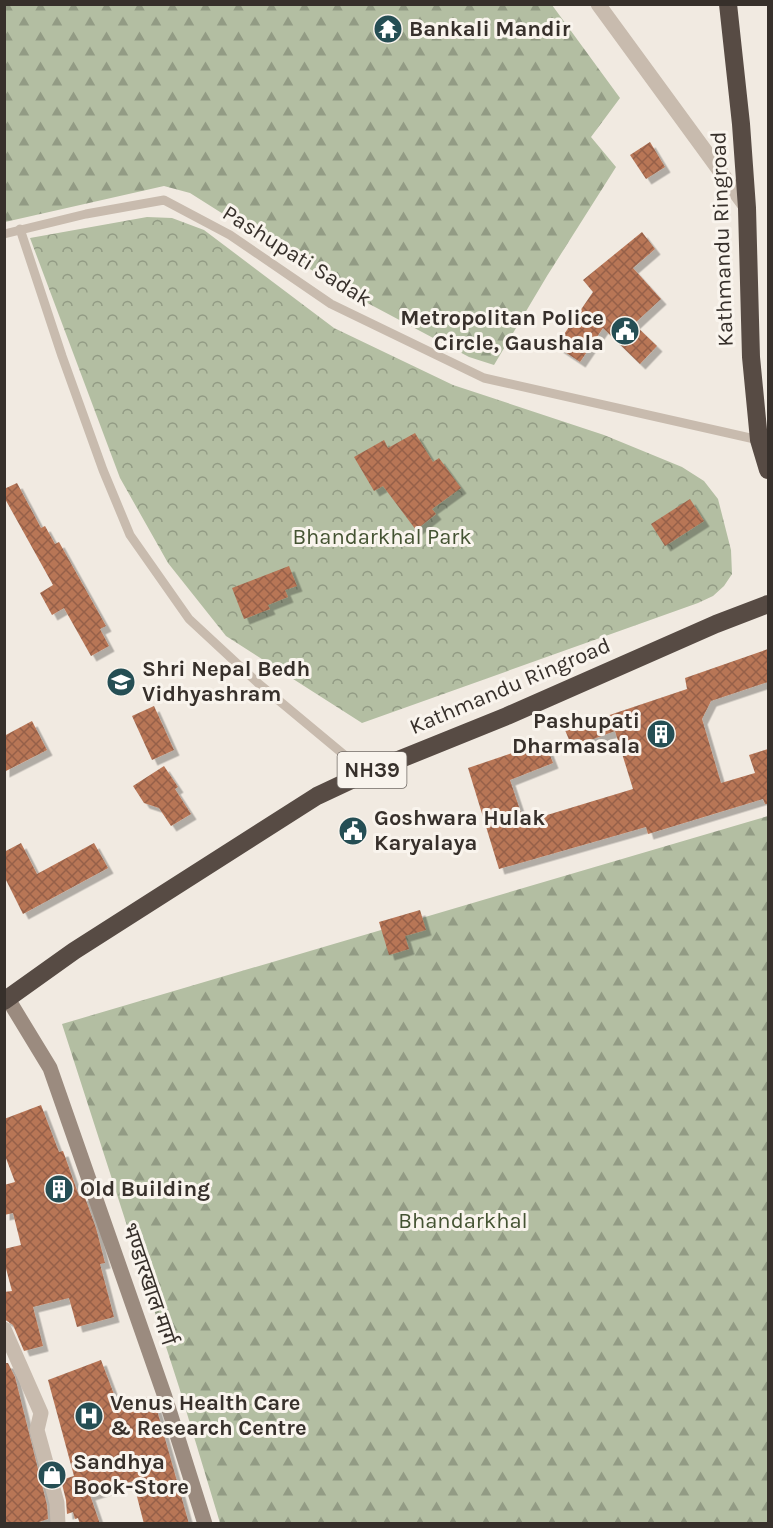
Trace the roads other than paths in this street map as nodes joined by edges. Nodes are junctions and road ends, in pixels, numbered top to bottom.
1 (598, 4) edge
2 (728, 4) edge
3 (747, 208) junction
4 (20, 228) junction
5 (4, 234) edge
6 (759, 440) junction
7 (768, 470) edge
8 (768, 604) edge
9 (366, 772) junction
10 (6, 1000) edge
11 (4, 1329) edge
12 (58, 1524) edge
13 (205, 1524) edge

1 - 3 street
2 - 3 highway, Kathmandu Ringroad
3 - 6 highway, Kathmandu Ringroad
4 - 5 lane, Pashupati Sadak
4 - 6 lane, Pashupati Sadak
4 - 9 lane
6 - 7 highway, Kathmandu Ringroad
8 - 9 highway, Kathmandu Ringroad / NH39
9 - 10 highway, Kathmandu Ringroad / NH39
10 - 13 main road, भण्डारखाल मार्ग
11 - 12 street

